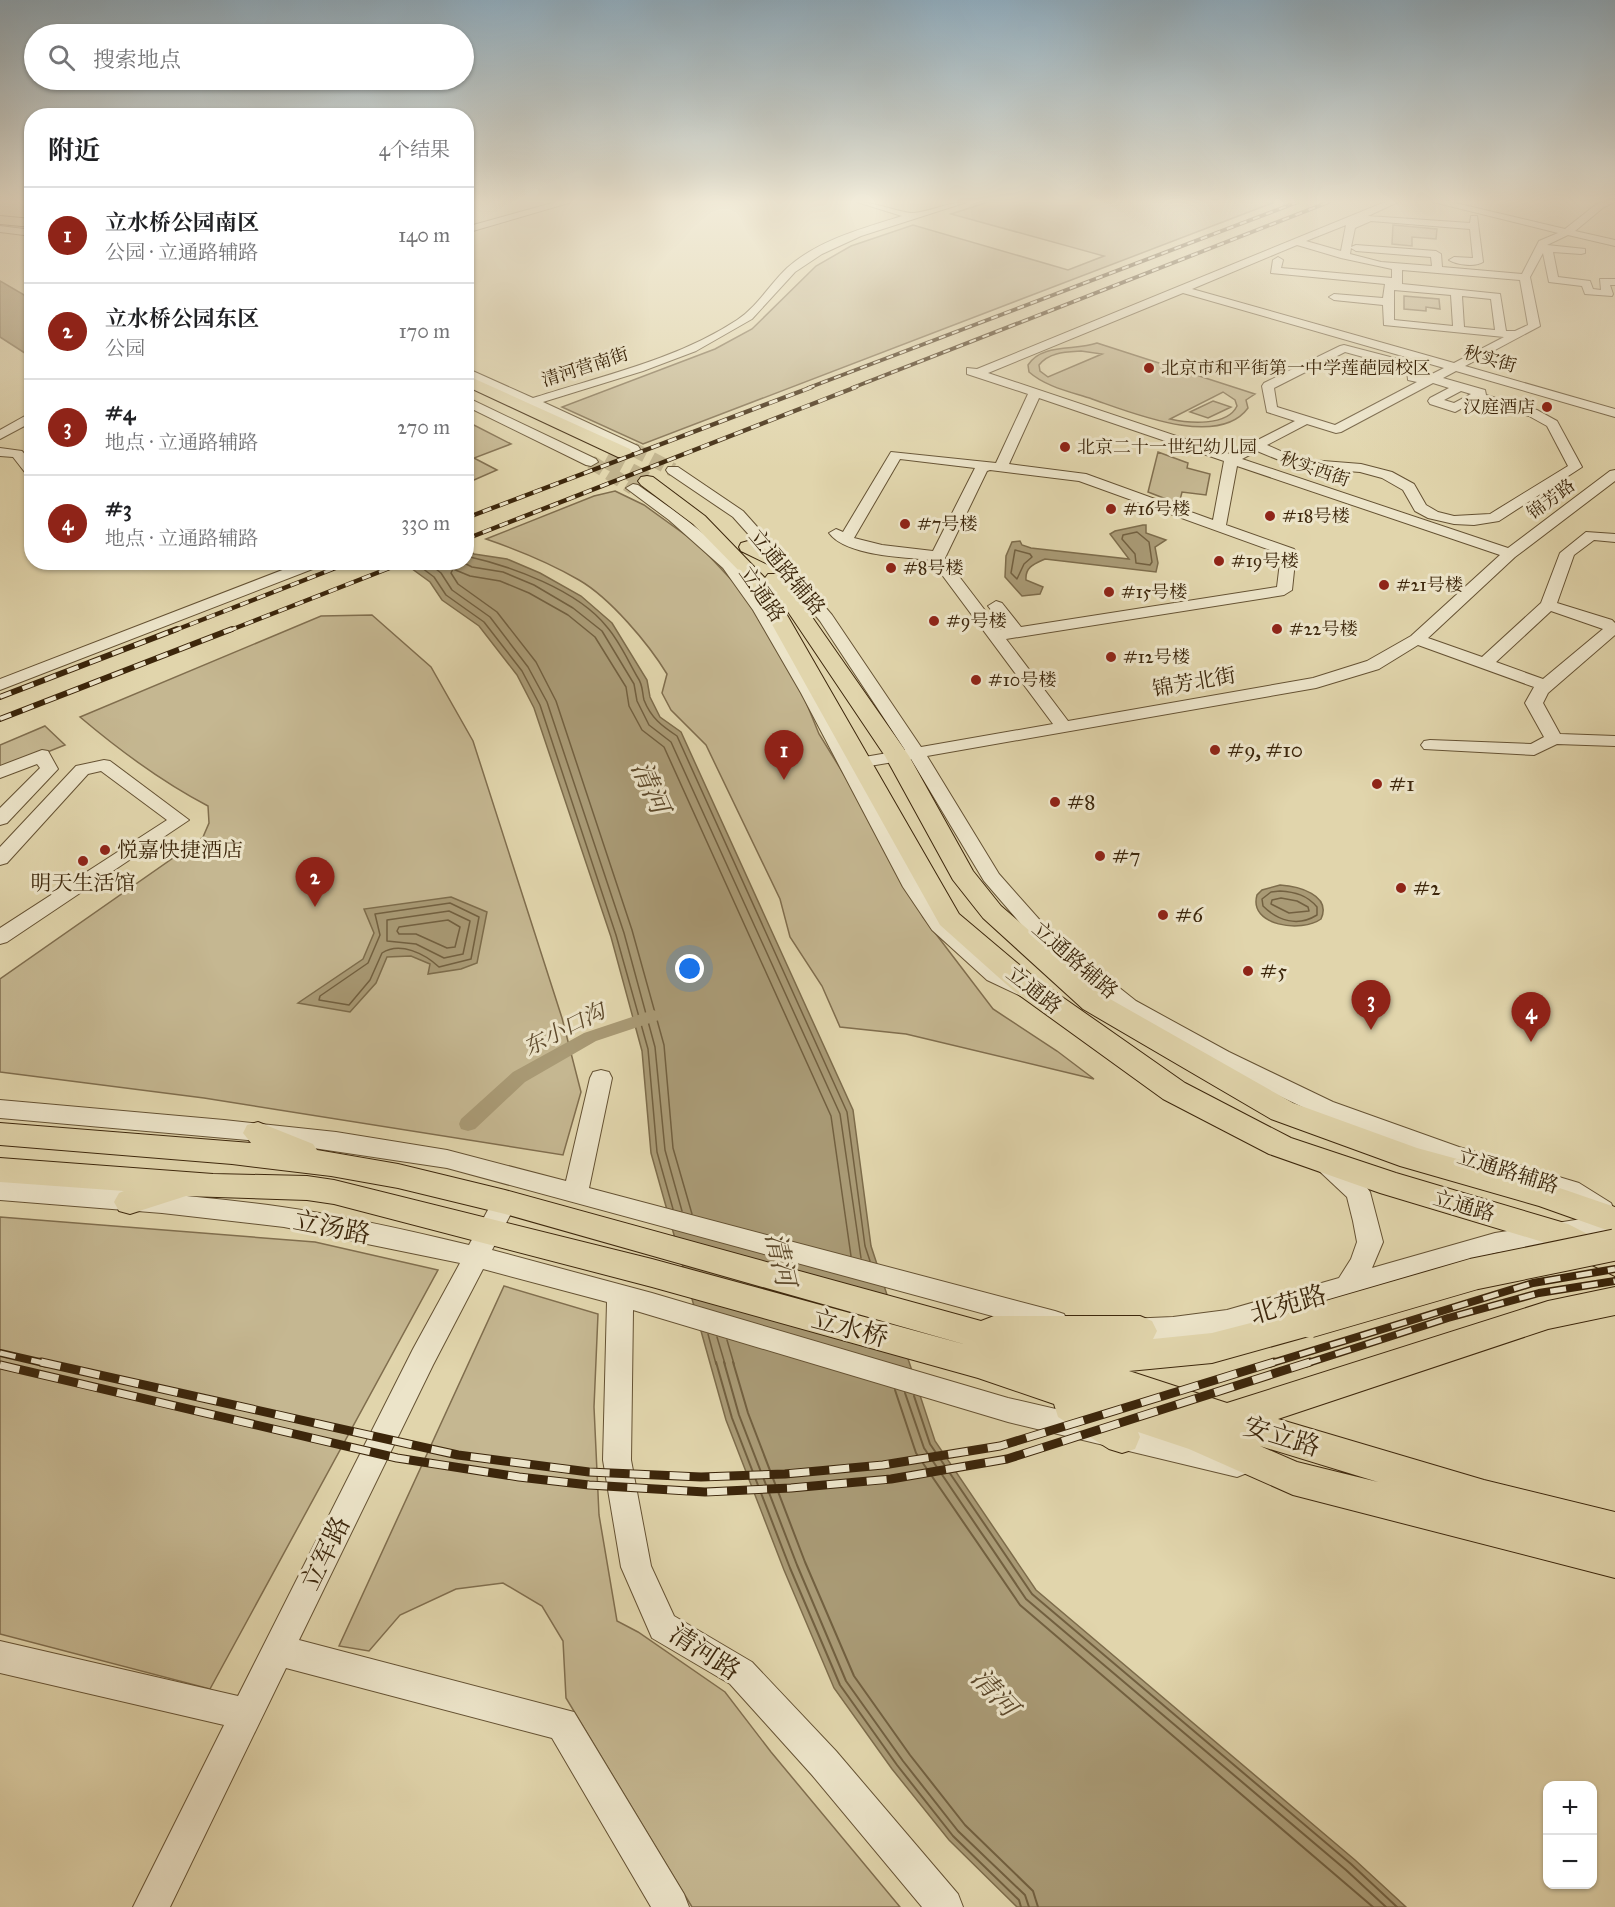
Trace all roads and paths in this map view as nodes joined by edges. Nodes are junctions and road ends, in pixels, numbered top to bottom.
1 (773, 291) edge
2 (1177, 291) edge
3 (1189, 291) edge
4 (1335, 291) edge
5 (1391, 291) edge
6 (1448, 291) edge
7 (1533, 291) edge
8 (1588, 291) edge
9 (1607, 291) edge
10 (1456, 292) junction
11 (1582, 296) dead end
12 (1615, 299) edge
13 (1388, 302) junction
14 (1459, 330) junction
15 (1501, 333) junction
16 (1517, 335) junction
17 (1454, 367) junction
18 (474, 374) edge
19 (1435, 382) junction
20 (474, 384) edge
21 (1460, 387) junction
22 (1035, 393) junction
23 (474, 395) edge
24 (1476, 396) junction
25 (532, 402) junction
26 (474, 405) edge
27 (1615, 413) edge
28 (1306, 420) junction
29 (24, 421) edge
30 (1336, 429) junction
31 (1356, 429) dead end
32 (0, 435) edge
33 (1257, 445) junction
34 (628, 451) joint
35 (0, 452) edge
36 (1231, 459) junction
37 (599, 461) joint
38 (24, 462) edge
39 (960, 466) dead end
40 (993, 469) junction
41 (1615, 474) edge
42 (654, 478) junction
43 (1219, 526) junction
44 (1615, 538) edge
45 (748, 547) junction
46 (1510, 554) junction
47 (938, 556) junction
48 (779, 562) junction
49 (297, 570) edge
50 (1548, 605) junction
51 (996, 606) dead end
52 (1611, 624) edge
53 (1016, 632) junction
54 (995, 636) junction
55 (1417, 639) junction
56 (1485, 664) junction
57 (0, 686) edge
58 (1546, 686) junction
59 (1064, 727) junction
60 (1554, 739) junction
61 (1615, 741) edge
62 (1430, 745) dead end
63 (906, 754) junction
64 (855, 763) junction
65 (0, 773) edge
66 (0, 819) edge
67 (0, 860) edge
68 (994, 880) junction
69 (992, 912) junction
70 (0, 937) edge
71 (601, 1078) dead end
72 (0, 1109) edge
73 (258, 1133) junction
74 (0, 1134) edge
75 (1323, 1161) junction
76 (331, 1164) junction
77 (0, 1170) edge
78 (190, 1184) junction
79 (0, 1190) edge
80 (576, 1192) junction
81 (130, 1202) junction
82 (505, 1202) junction
83 (1615, 1221) edge
84 (1556, 1233) junction
85 (647, 1241) junction
86 (482, 1243) junction
87 (1615, 1245) edge
88 (1615, 1263) edge
89 (1347, 1287) junction
90 (620, 1295) junction
91 (1615, 1301) edge
92 (658, 1306) joint
93 (956, 1312) junction
94 (1140, 1331) joint
95 (978, 1363) joint
96 (1030, 1366) junction
97 (978, 1401) joint
98 (1211, 1428) junction
99 (1122, 1437) junction
100 (1293, 1478) junction
101 (1615, 1530) edge
102 (1615, 1559) edge
103 (277, 1650) junction
104 (0, 1657) edge
105 (245, 1714) junction
106 (151, 1907) edge
107 (670, 1907) edge
108 (945, 1907) edge

1 - 25 street, 清河营南街
2 - 22 street, 秋实西街
3 - 17 street, 秋实街
4 - 13 street
5 - 13 street
6 - 10 street
7 - 16 street
8 - 9 street
10 - 14 street
10 - 15 street
11 - 12 street
13 - 14 street
14 - 15 street
15 - 16 street
16 - 17 street
17 - 19 street
17 - 27 street, 秋实街
18 - 25 street
19 - 21 street
19 - 28 street
19 - 30 street
20 - 34 main road
21 - 24 street
21 - 24 street
22 - 36 street, 秋实西街
22 - 40 street
23 - 37 main road
24 - 33 street
25 - 34 street
26 - 37 street
28 - 30 street
28 - 33 street
29 - 32 street
30 - 31 street
33 - 36 street
35 - 38 street
36 - 43 street
36 - 46 street, 秋实西街
39 - 40 street
40 - 43 street
40 - 47 street
40 - 47 street
41 - 46 street, 锦芳路
42 - 45 main road, 立通路
42 - 48 street, 立通路辅路
42 - 64 main road, 立通路
43 - 53 street
44 - 50 street
45 - 48 main road
45 - 63 main road, 立通路
46 - 55 street, 锦芳北街
47 - 54 street
48 - 63 street, 立通路辅路
49 - 57 street
50 - 52 street
50 - 56 street
51 - 53 street
52 - 58 street
53 - 54 street
54 - 59 street
55 - 56 street
55 - 59 street, 锦芳北街
56 - 58 street
58 - 60 street
59 - 63 street, 锦芳北街
60 - 61 street
60 - 62 street
63 - 64 street, 锦芳北街
63 - 68 street, 立通路辅路
63 - 69 main road, 立通路
64 - 75 main road, 立通路
65 - 66 street
67 - 70 street
68 - 69 main road
68 - 83 street, 立通路辅路
69 - 83 main road, 立通路
71 - 80 street
72 - 73 street
73 - 76 main road
73 - 80 street
74 - 76 main road
75 - 84 main road, 立通路
75 - 89 street
76 - 82 main road
77 - 78 main road, 立汤路
78 - 81 main road
78 - 86 main road, 立汤路
79 - 81 street, 立汤路
80 - 85 street
81 - 86 street, 立汤路
82 - 85 main road
82 - 86 street, 立军路
83 - 84 street, 北苑路
84 - 88 main road, 立通路
84 - 89 street, 北苑路
85 - 86 main road, 立汤路
85 - 93 main road, 立水桥
85 - 95 main road, 立水桥
86 - 90 street, 立汤路
86 - 103 street, 立军路
87 - 96 main road, 北苑路, bridge
89 - 94 street, 北苑路
90 - 92 street, 立汤路
90 - 108 street, 清河路
91 - 98 main road
92 - 97 street, 立水桥
93 - 94 main road
93 - 96 main road, 安立路
95 - 96 main road, 安立路
96 - 98 main road, 安立路
96 - 99 main road
97 - 99 street, 安立路
98 - 100 main road, 安立路
98 - 101 main road, 安立路
99 - 100 street, 安立路
100 - 102 main road, 安立路
103 - 105 street, 立军路
103 - 107 street
104 - 105 street
105 - 106 street, 立军路

